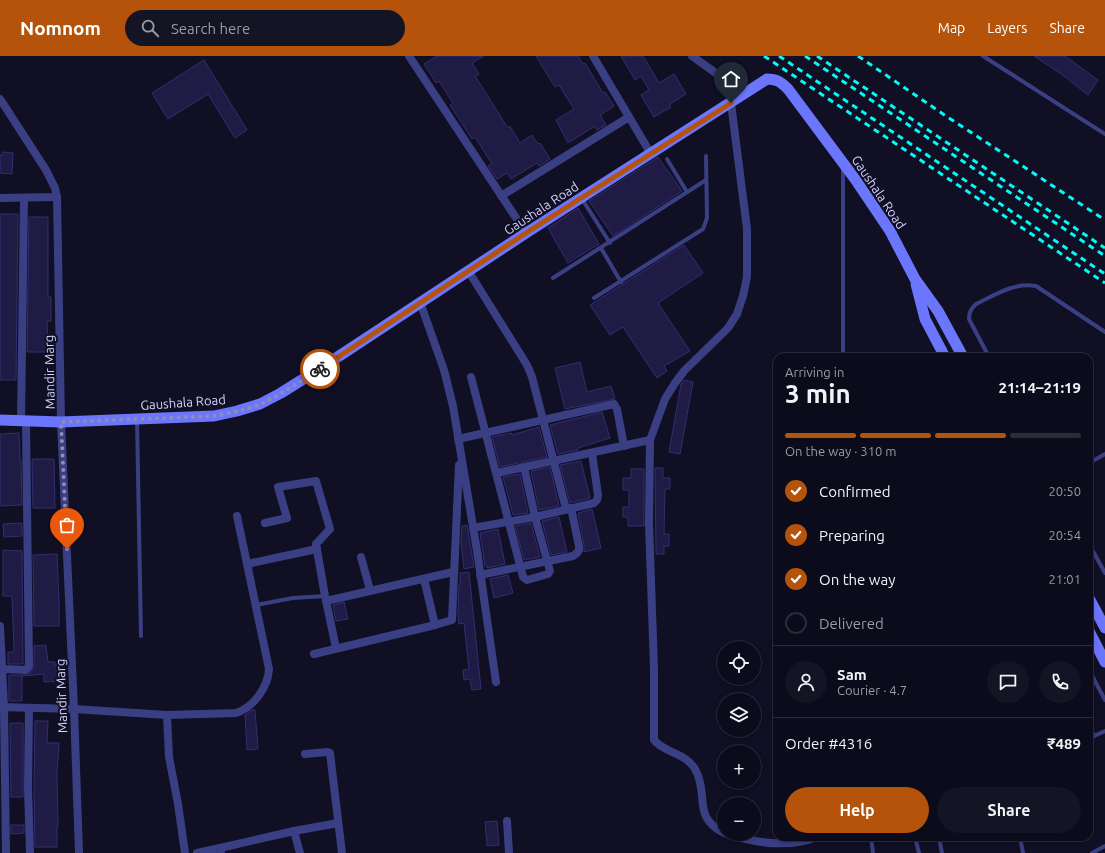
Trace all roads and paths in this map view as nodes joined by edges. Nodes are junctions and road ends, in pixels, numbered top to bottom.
1 (409, 56) edge
2 (593, 56) edge
3 (692, 56) edge
4 (983, 56) edge
5 (745, 94) junction
6 (0, 99) edge
7 (731, 103) junction
8 (629, 117) junction
9 (1105, 134) edge
10 (651, 154) junction
11 (706, 156) dead end
12 (666, 159) dead end
13 (843, 162) junction
14 (706, 180) junction
15 (687, 192) junction
16 (501, 196) junction
17 (58, 197) junction
18 (0, 198) edge
19 (24, 198) junction
20 (581, 198) junction
21 (526, 233) junction
22 (610, 242) junction
23 (601, 248) junction
24 (469, 272) junction
25 (553, 278) dead end
26 (915, 279) junction
27 (621, 282) junction
28 (594, 298) dead end
29 (420, 302) junction
30 (1105, 332) edge
31 (843, 353) edge
32 (943, 353) edge
33 (961, 353) edge
34 (987, 353) edge
35 (470, 377) dead end
36 (137, 419) junction
37 (544, 419) junction
38 (0, 420) edge
39 (24, 420) junction
40 (61, 422) junction
41 (486, 432) junction
42 (458, 439) junction
43 (650, 440) junction
44 (624, 446) junction
45 (460, 450) junction
46 (592, 453) junction
47 (1105, 454) edge
48 (554, 460) junction
49 (1093, 461) edge
50 (524, 467) junction
51 (497, 473) junction
52 (568, 508) junction
53 (237, 516) dead end
54 (535, 517) junction
55 (508, 522) junction
56 (265, 523) dead end
57 (473, 528) junction
58 (317, 549) junction
59 (1093, 551) edge
60 (361, 557) dead end
61 (548, 561) junction
62 (247, 564) junction
63 (520, 566) junction
64 (453, 572) junction
65 (1105, 573) edge
66 (480, 575) junction
67 (424, 579) junction
68 (370, 590) junction
69 (326, 598) junction
70 (256, 605) junction
71 (1093, 605) edge
72 (1104, 624) edge
73 (435, 625) junction
74 (0, 626) edge
75 (1093, 629) edge
76 (141, 636) dead end
77 (1093, 639) edge
78 (336, 648) junction
79 (314, 654) dead end
80 (1105, 662) edge
81 (2, 669) junction
82 (1093, 678) edge
83 (496, 682) dead end
84 (1105, 700) edge
85 (2, 707) edge
86 (30, 708) junction
87 (74, 709) junction
88 (167, 715) junction
89 (1105, 731) edge
90 (1094, 736) edge
91 (305, 754) dead end
92 (507, 821) dead end
93 (338, 823) junction
94 (717, 829) edge
95 (294, 831) junction
96 (758, 841) edge
97 (798, 841) edge
98 (872, 841) edge
99 (917, 841) edge
100 (940, 841) edge
101 (1021, 841) edge
102 (1105, 846) edge
103 (221, 850) edge
104 (6, 853) edge
105 (30, 853) edge
106 (78, 853) edge
107 (185, 853) edge
108 (197, 853) edge
109 (300, 853) edge
110 (342, 853) edge
111 (509, 853) edge
112 (873, 853) edge
113 (919, 853) edge
114 (942, 853) edge
115 (1023, 853) edge
116 (1092, 853) edge

1 - 16 street
2 - 8 street
3 - 5 street
4 - 9 lane
5 - 7 street, Gaushala Road
5 - 13 street, Gaushala Road
6 - 17 street, Mandir Marg
7 - 10 street, Gaushala Road
7 - 43 street
8 - 10 street
8 - 16 street
10 - 20 street, Gaushala Road
11 - 14 lane
12 - 15 lane
13 - 26 street, Gaushala Road
13 - 31 lane
14 - 15 lane
14 - 27 lane
15 - 22 lane
16 - 21 street
17 - 19 street
17 - 40 street, Mandir Marg
18 - 19 street
19 - 39 street
20 - 21 street, Gaushala Road
20 - 22 lane
21 - 24 street, Gaushala Road
22 - 23 lane
23 - 25 lane
23 - 27 lane
24 - 29 street, Gaushala Road
24 - 37 street
26 - 32 street
26 - 33 street, Gaushala Road
27 - 28 lane
29 - 36 street, Gaushala Road
29 - 42 street
30 - 34 lane
35 - 41 street
36 - 40 street, Gaushala Road
36 - 76 lane
37 - 41 street
37 - 44 street
37 - 48 street
38 - 39 street, Gaushala Road
39 - 40 street, Gaushala Road
39 - 81 street
40 - 87 street, Mandir Marg
41 - 42 street
41 - 51 street
42 - 45 street
43 - 44 street
43 - 94 street
44 - 46 street
45 - 57 street
45 - 64 street
46 - 48 street
46 - 52 street
47 - 49 lane
48 - 50 street
48 - 52 street
50 - 51 street
50 - 54 street
51 - 55 street
52 - 54 street
52 - 61 street
53 - 62 street
54 - 55 street
54 - 61 street
55 - 57 street
55 - 63 street
56 - 58 street
57 - 66 street
58 - 62 street
58 - 69 street
59 - 65 lane
60 - 68 street
61 - 63 street
61 - 63 street
62 - 70 street
63 - 66 street
64 - 67 street
64 - 73 street
66 - 83 street
67 - 68 street
67 - 73 street
68 - 69 street
69 - 70 lane
69 - 78 street
70 - 88 street
71 - 72 street
72 - 75 lane
73 - 78 street
74 - 81 street
77 - 80 street
78 - 79 street
81 - 85 street
82 - 84 lane
85 - 86 street
85 - 104 street
86 - 87 street
86 - 105 street
87 - 88 street
87 - 106 street, Mandir Marg
88 - 107 street
89 - 90 lane
91 - 93 street
92 - 111 street
93 - 95 street
93 - 110 street
95 - 103 street
95 - 109 street
96 - 97 street
98 - 112 lane
99 - 113 lane
100 - 114 lane
101 - 115 lane
102 - 116 lane
103 - 108 street

